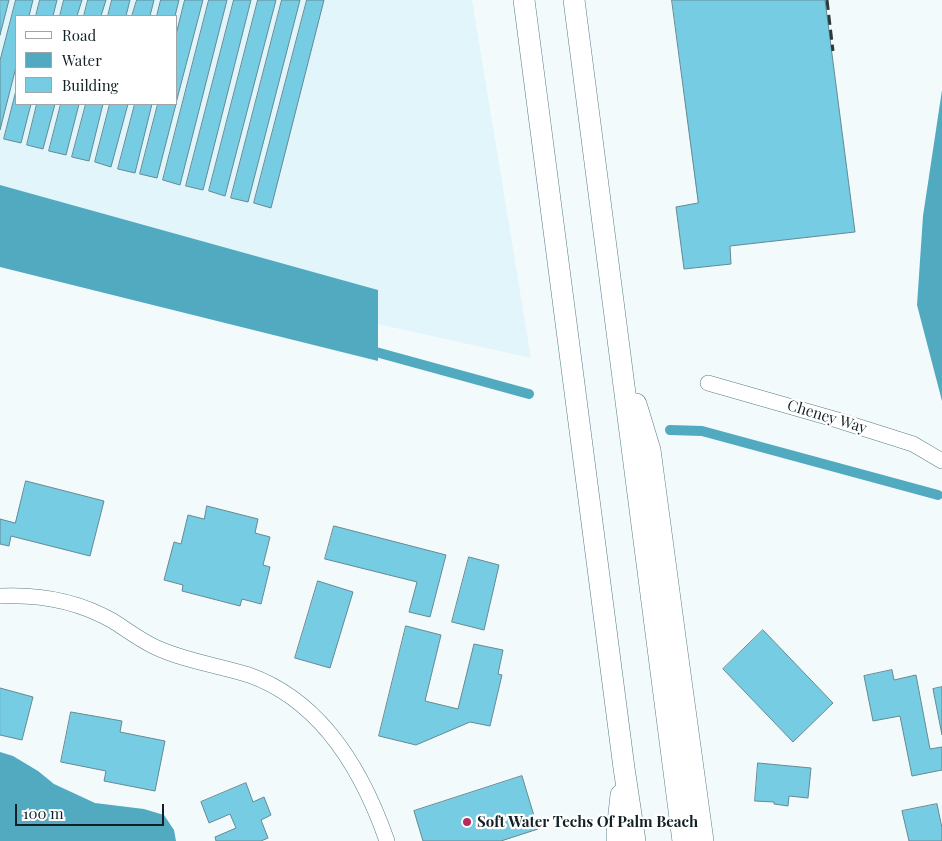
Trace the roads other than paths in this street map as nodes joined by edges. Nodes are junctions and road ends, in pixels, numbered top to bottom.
1 (524, 0) edge
2 (574, 0) edge
3 (618, 346) junction
4 (708, 383) dead end
5 (942, 461) edge
6 (0, 596) edge
7 (624, 768) junction
8 (387, 841) edge
9 (617, 841) edge
10 (635, 841) edge
11 (683, 841) edge
12 (703, 841) edge

1 - 7 highway
2 - 3 highway
3 - 11 highway
3 - 12 highway
4 - 5 street, Cheney Way
6 - 8 street
7 - 9 highway
7 - 10 highway

